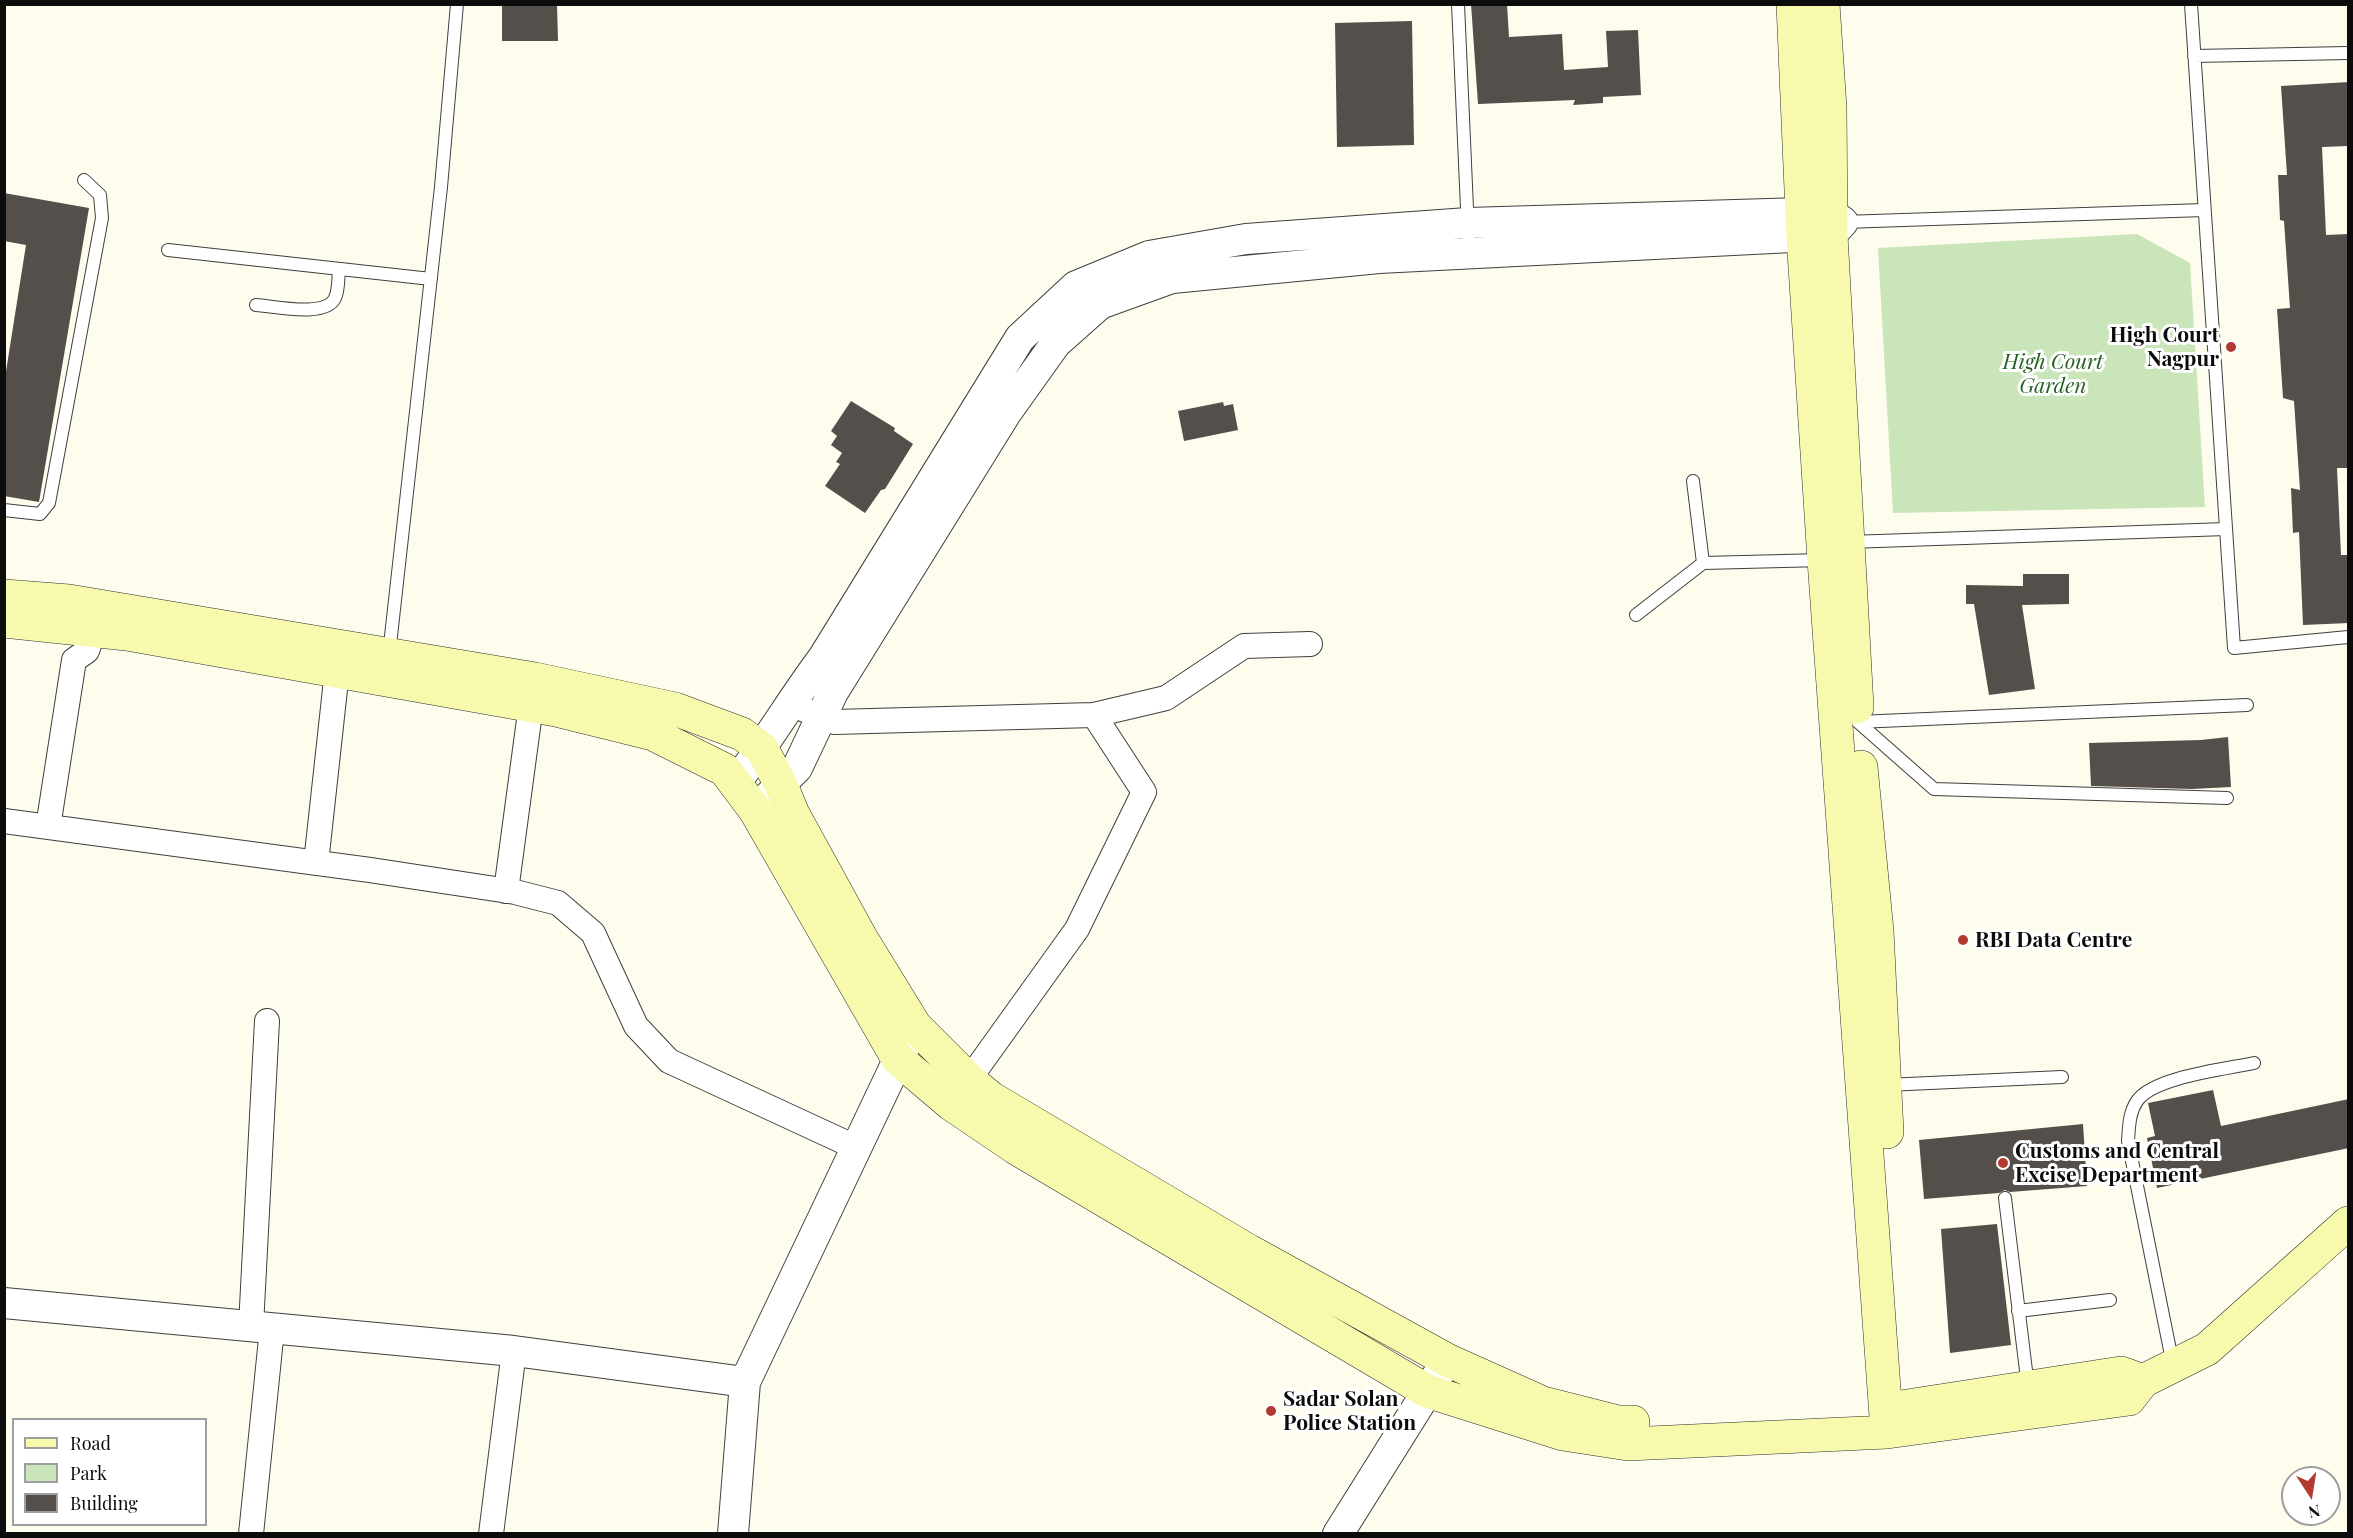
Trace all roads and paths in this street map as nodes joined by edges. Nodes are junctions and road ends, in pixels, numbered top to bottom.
1 (457, 4) edge
2 (1458, 4) edge
3 (2191, 4) edge
4 (1796, 6) edge
5 (2349, 53) edge
6 (2194, 56) junction
7 (84, 180) dead end
8 (2204, 210) junction
9 (1468, 223) junction
10 (1822, 224) junction
11 (168, 250) dead end
12 (1469, 254) junction
13 (339, 269) junction
14 (431, 279) junction
15 (256, 305) dead end
16 (1693, 481) dead end
17 (4, 510) edge
18 (2226, 529) junction
19 (1836, 551) junction
20 (1703, 563) junction
21 (4, 596) edge
22 (1636, 615) dead end
23 (4, 621) edge
24 (94, 630) junction
25 (2349, 637) edge
26 (1310, 644) dead end
27 (386, 666) junction
28 (337, 671) junction
29 (788, 703) junction
30 (531, 705) junction
31 (2247, 705) dead end
32 (1094, 715) junction
33 (820, 717) junction
34 (1858, 722) junction
35 (762, 749) junction
36 (735, 783) junction
37 (781, 786) junction
38 (2227, 798) dead end
39 (755, 810) junction
40 (4, 821) edge
41 (48, 827) junction
42 (316, 863) junction
43 (506, 891) junction
44 (267, 1021) dead end
45 (915, 1026) junction
46 (898, 1059) junction
47 (2254, 1063) dead end
48 (2061, 1077) dead end
49 (1885, 1086) junction
50 (960, 1092) junction
51 (855, 1147) junction
52 (2005, 1198) dead end
53 (2349, 1223) edge
54 (2110, 1300) dead end
55 (4, 1303) edge
56 (2018, 1311) junction
57 (261, 1328) junction
58 (514, 1352) junction
59 (1447, 1360) junction
60 (2173, 1366) junction
61 (2144, 1381) junction
62 (745, 1382) junction
63 (2028, 1388) junction
64 (1427, 1391) junction
65 (1897, 1419) junction
66 (251, 1533) edge
67 (491, 1533) edge
68 (733, 1533) edge
69 (1338, 1533) edge

1 - 14 lane
2 - 9 lane
3 - 6 lane
4 - 10 main road
5 - 6 lane
6 - 8 lane
7 - 17 lane
8 - 10 lane
8 - 18 lane
9 - 10 street
9 - 12 lane
9 - 29 street
10 - 12 street
10 - 19 main road
11 - 13 lane
12 - 33 street
13 - 14 lane
13 - 15 lane
14 - 27 lane
16 - 20 lane
18 - 19 lane
18 - 25 lane
19 - 20 lane
19 - 34 main road
19 - 65 main road
20 - 22 lane
21 - 27 main road
23 - 24 main road
24 - 28 main road
24 - 41 street
26 - 32 street
27 - 28 main road
27 - 30 main road
27 - 35 main road
28 - 42 street
29 - 33 street
29 - 35 street
30 - 36 main road
30 - 43 street
31 - 34 lane
32 - 33 street
32 - 50 street
33 - 37 street
34 - 38 lane
34 - 49 main road
35 - 36 street
35 - 37 main road
36 - 39 main road
37 - 39 street
37 - 45 main road
39 - 46 main road
40 - 41 street
41 - 42 street
42 - 43 street
43 - 51 street
44 - 57 street
45 - 46 street
45 - 50 main road
46 - 50 main road
46 - 51 street
47 - 60 lane
48 - 49 lane
49 - 65 main road
50 - 59 main road
50 - 64 main road
51 - 62 street
52 - 56 lane
53 - 60 main road
54 - 56 lane
55 - 57 street
56 - 63 lane
57 - 58 street
57 - 66 street
58 - 62 street
58 - 67 street
59 - 64 street
59 - 65 main road
60 - 61 main road
61 - 63 main road
61 - 65 main road
62 - 68 street
63 - 65 main road
64 - 65 main road
64 - 69 street

